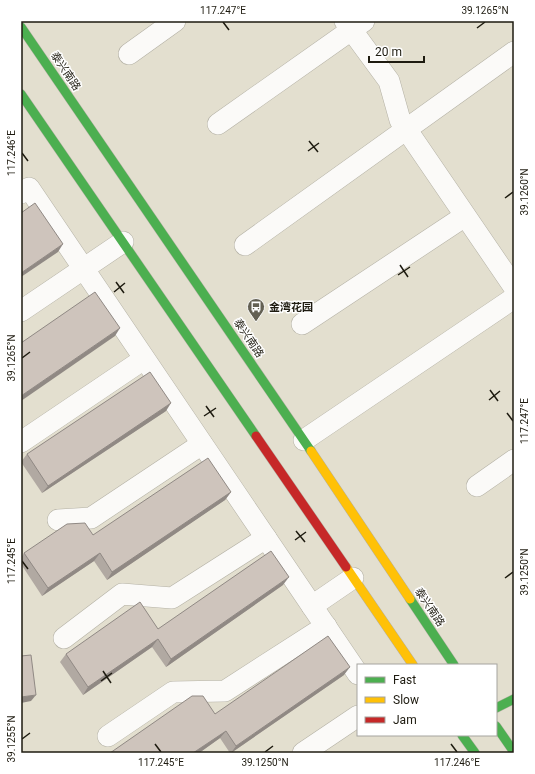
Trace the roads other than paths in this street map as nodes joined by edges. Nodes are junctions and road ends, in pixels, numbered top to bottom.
1 (175, 21) edge
2 (354, 24) edge
3 (21, 27) edge
4 (514, 52) edge
5 (129, 54) dead end
6 (21, 94) edge
7 (218, 124) dead end
8 (407, 130) junction
9 (21, 193) edge
10 (465, 216) junction
11 (124, 242) junction
12 (246, 245) dead end
13 (83, 269) junction
14 (514, 287) edge
15 (514, 298) edge
16 (21, 311) edge
17 (302, 324) dead end
18 (144, 359) junction
19 (304, 440) junction
20 (21, 442) edge
21 (202, 444) junction
22 (514, 460) edge
23 (477, 486) dead end
24 (58, 520) dead end
25 (266, 538) junction
26 (353, 578) junction
27 (312, 606) junction
28 (326, 626) junction
29 (64, 638) dead end
30 (412, 664) edge
31 (453, 664) edge
32 (357, 672) edge
33 (514, 700) edge
34 (497, 708) edge
35 (357, 717) edge
36 (497, 727) edge
37 (108, 736) dead end
38 (463, 736) edge
39 (514, 752) edge
40 (303, 753) edge
41 (475, 753) edge

1 - 5 street
2 - 7 street
2 - 8 street
3 - 19 main road, 泰兴南路
4 - 8 street
6 - 11 main road
8 - 10 street
8 - 12 street
9 - 13 street
10 - 14 street
10 - 17 street
11 - 13 street
11 - 26 main road
13 - 16 street
13 - 18 street
15 - 19 street
18 - 20 street
18 - 21 street
19 - 31 main road, 泰兴南路
21 - 24 street
21 - 25 street
22 - 23 street
25 - 27 street
25 - 29 street
26 - 27 street
26 - 30 main road
27 - 28 street
28 - 32 street
28 - 37 street
33 - 34 main road
35 - 40 street
36 - 39 main road
38 - 41 main road

